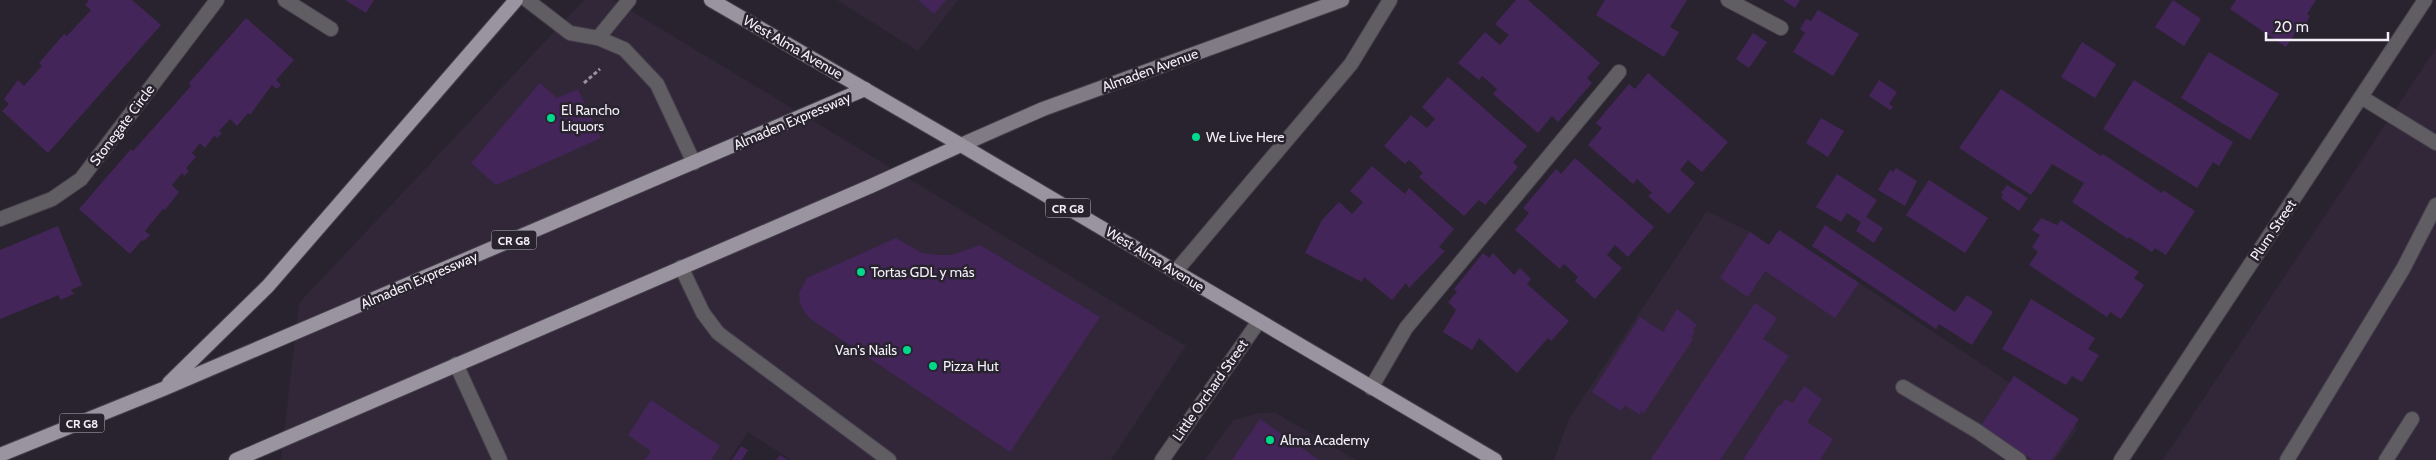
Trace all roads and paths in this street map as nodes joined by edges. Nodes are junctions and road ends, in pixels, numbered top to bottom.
1 (217, 0) edge
2 (285, 0) edge
3 (516, 0) edge
4 (528, 0) edge
5 (629, 0) edge
6 (711, 0) edge
7 (1342, 0) edge
8 (1390, 0) edge
9 (1728, 0) edge
10 (2426, 0) edge
11 (1781, 28) dead end
12 (331, 29) dead end
13 (598, 38) junction
14 (1619, 72) dead end
15 (865, 89) junction
16 (2361, 97) junction
17 (2436, 142) edge
18 (961, 144) junction
19 (694, 163) junction
20 (2436, 205) edge
21 (0, 219) edge
22 (681, 267) junction
23 (1176, 271) junction
24 (1259, 321) junction
25 (456, 364) junction
26 (1903, 387) dead end
27 (1371, 388) junction
28 (164, 389) junction
29 (2412, 419) dead end
30 (0, 456) edge
31 (236, 460) edge
32 (500, 460) edge
33 (889, 460) edge
34 (1162, 460) edge
35 (1495, 460) edge
36 (2019, 460) edge
37 (2121, 460) edge
38 (2287, 460) edge
39 (2386, 460) edge

1 - 21 street, Stonegate Circle
2 - 12 street
3 - 28 main road
4 - 13 street
5 - 13 street
6 - 15 main road, West Alma Avenue
7 - 18 main road, Almaden Avenue
8 - 23 street
9 - 11 street
10 - 16 street, Plum Street
13 - 19 street
14 - 27 street
15 - 18 main road, West Alma Avenue / CR G8
15 - 19 main road, Almaden Expressway / CR G8
16 - 17 street
16 - 37 street, Plum Street
18 - 22 main road
18 - 23 main road, West Alma Avenue / CR G8
19 - 28 main road, Almaden Expressway / CR G8
20 - 38 street
22 - 25 main road
22 - 33 street
23 - 24 main road, West Alma Avenue / CR G8
24 - 27 main road, West Alma Avenue / CR G8
24 - 34 street, Little Orchard Street
25 - 31 main road
25 - 32 street
26 - 36 street
27 - 35 main road, West Alma Avenue / CR G8
28 - 30 main road, Almaden Expressway / CR G8
29 - 39 street

